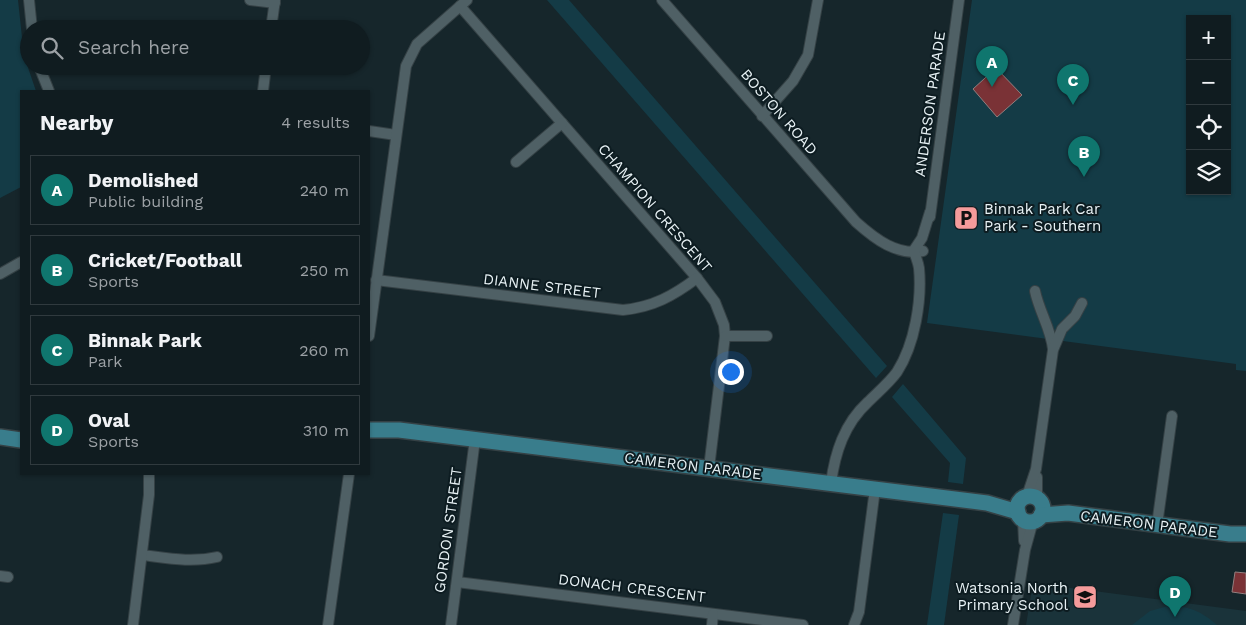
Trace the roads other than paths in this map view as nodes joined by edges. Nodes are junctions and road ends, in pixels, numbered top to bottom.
1 (29, 0) edge
2 (250, 0) edge
3 (662, 0) edge
4 (818, 0) edge
5 (959, 0) edge
6 (275, 2) edge
7 (464, 2) edge
8 (31, 20) edge
9 (272, 20) edge
10 (43, 75) edge
11 (265, 75) edge
12 (49, 90) edge
13 (263, 90) edge
14 (759, 112) junction
15 (562, 123) junction
16 (370, 131) edge
17 (396, 135) junction
18 (516, 162) dead end
19 (918, 250) junction
20 (20, 263) edge
21 (0, 274) edge
22 (696, 278) junction
23 (376, 280) junction
24 (1035, 291) dead end
25 (1082, 303) dead end
26 (370, 328) edge
27 (725, 336) junction
28 (767, 336) dead end
29 (1053, 350) junction
30 (1172, 416) dead end
31 (370, 420) edge
32 (370, 430) edge
33 (399, 430) junction
34 (0, 437) edge
35 (476, 439) junction
36 (20, 440) edge
37 (709, 468) junction
38 (149, 475) edge
39 (349, 475) edge
40 (834, 484) junction
41 (875, 489) junction
42 (1030, 508) junction
43 (1157, 525) junction
44 (1230, 534) junction
45 (1246, 534) edge
46 (1246, 539) edge
47 (142, 555) junction
48 (217, 557) dead end
49 (456, 582) junction
50 (713, 614) junction
51 (133, 625) edge
52 (328, 625) edge
53 (451, 625) edge
54 (712, 625) edge
55 (803, 625) edge
56 (854, 625) edge
57 (1013, 625) edge

1 - 8 street
2 - 6 street
3 - 14 street, BOSTON ROAD
4 - 14 street
5 - 19 street, ANDERSON PARADE
6 - 9 street
7 - 15 street, CHAMPION CRESCENT
7 - 17 street
10 - 12 street
11 - 13 street
14 - 19 street, BOSTON ROAD
15 - 18 street
15 - 22 street, CHAMPION CRESCENT
16 - 17 street
17 - 23 street
19 - 40 street, ANDERSON PARADE
20 - 21 street
22 - 23 street, DIANNE STREET
22 - 27 street, CHAMPION CRESCENT
23 - 26 street
24 - 29 street
25 - 29 street
27 - 28 street
27 - 37 street, CHAMPION CRESCENT
29 - 42 street
30 - 43 street
31 - 33 street, CAMERON PARADE
32 - 33 street, CAMERON PARADE
33 - 35 street, CAMERON PARADE
34 - 36 street
35 - 37 street, CAMERON PARADE
35 - 49 street, GORDON STREET
37 - 40 street, CAMERON PARADE
38 - 47 street
39 - 52 street
40 - 41 street, CAMERON PARADE
41 - 42 street, CAMERON PARADE
41 - 56 street
42 - 43 street, CAMERON PARADE
42 - 57 street
43 - 44 street, CAMERON PARADE
44 - 45 street, CAMERON PARADE
44 - 46 street, CAMERON PARADE
47 - 48 street
47 - 51 street
49 - 50 street, DONACH CRESCENT
49 - 53 street, GORDON STREET
50 - 54 street
50 - 55 street, DONACH CRESCENT

